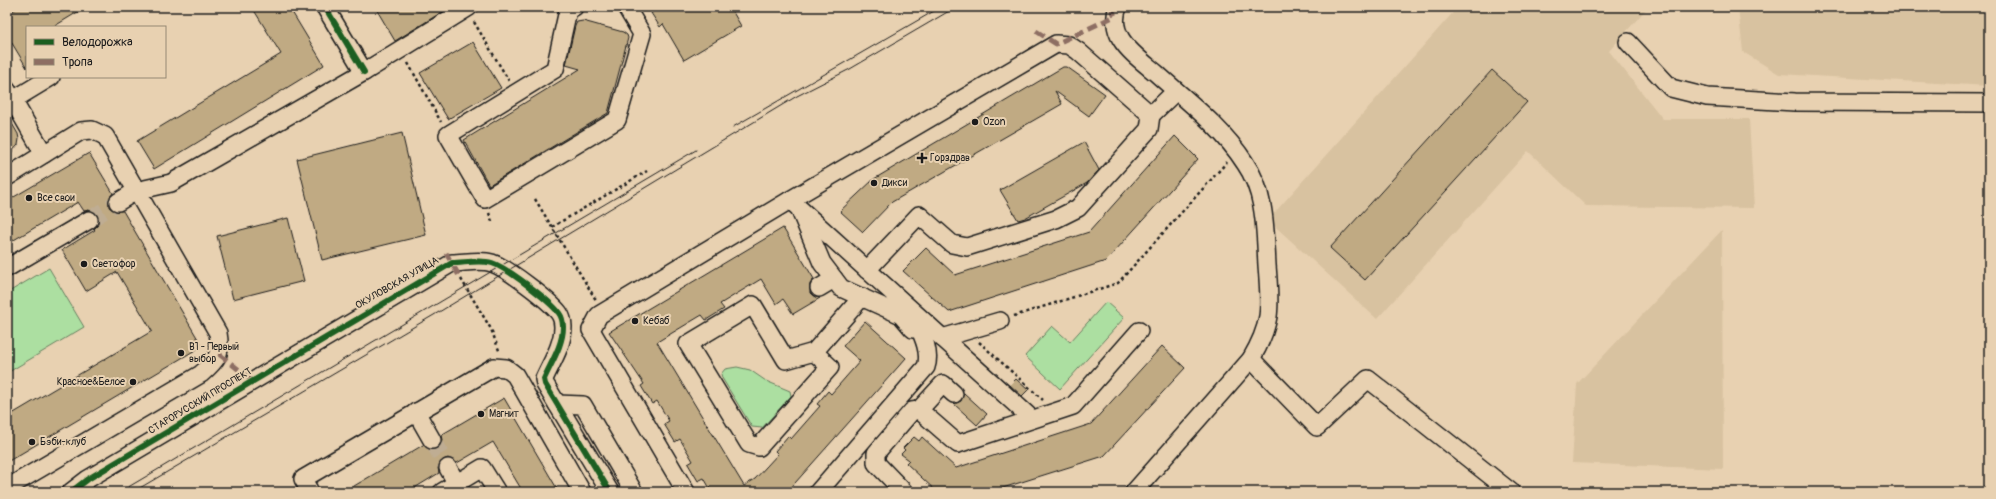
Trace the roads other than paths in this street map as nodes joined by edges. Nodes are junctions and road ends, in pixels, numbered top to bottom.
1 (325, 7) edge
2 (574, 7) edge
3 (626, 7) edge
4 (1118, 7) edge
5 (468, 8) edge
6 (1628, 42) dead end
7 (364, 72) junction
8 (49, 78) edge
9 (1176, 92) junction
10 (10, 95) edge
11 (1989, 103) edge
12 (1151, 115) junction
13 (44, 154) junction
14 (7, 177) edge
15 (136, 191) junction
16 (118, 202) tunnel mouth
17 (795, 205) junction
18 (88, 220) tunnel mouth
19 (7, 268) edge
20 (867, 270) junction
21 (834, 279) junction
22 (819, 288) dead end
23 (862, 297) junction
24 (911, 310) junction
25 (1000, 321) road end
26 (563, 327) junction
27 (340, 328) joint
28 (591, 330) junction
29 (1139, 331) dead end
30 (942, 338) junction
31 (924, 341) junction
32 (814, 352) junction
33 (1252, 359) junction
34 (954, 394) dead end
35 (557, 404) junction
36 (919, 410) junction
37 (416, 412) junction
38 (1032, 419) junction
39 (432, 440) tunnel mouth
40 (448, 468) tunnel mouth
41 (7, 488) edge
42 (449, 488) edge
43 (71, 492) edge
44 (310, 492) edge
45 (497, 492) edge
46 (582, 492) edge
47 (610, 492) edge
48 (634, 492) edge
49 (686, 492) edge
50 (818, 492) edge
51 (904, 492) edge
52 (1134, 492) edge
53 (1511, 492) edge

1 - 7 street
2 - 3 street
4 - 9 street
5 - 7 street
6 - 11 street
7 - 15 street
8 - 10 street
9 - 12 street
9 - 33 street
10 - 13 street
12 - 17 street
12 - 20 street
13 - 14 street
13 - 15 street
15 - 16 street
15 - 41 street
17 - 20 street
17 - 21 street
17 - 28 street
18 - 19 street
20 - 24 street
21 - 22 street
21 - 23 street
23 - 31 street
23 - 32 street
24 - 30 street
24 - 31 street
25 - 30 street
26 - 27 street, ОКУЛОВСКАЯ УЛИЦА
26 - 28 street
26 - 35 street
27 - 43 street, СТАРОРУССКИЙ ПРОСПЕКТ
28 - 49 street
29 - 38 street
30 - 38 street
31 - 50 street
32 - 32 street
33 - 52 street
33 - 53 street
34 - 36 street
35 - 47 street
35 - 48 street
36 - 38 street
36 - 51 street
37 - 39 street
37 - 44 street
37 - 46 street
40 - 42 street
42 - 45 street

